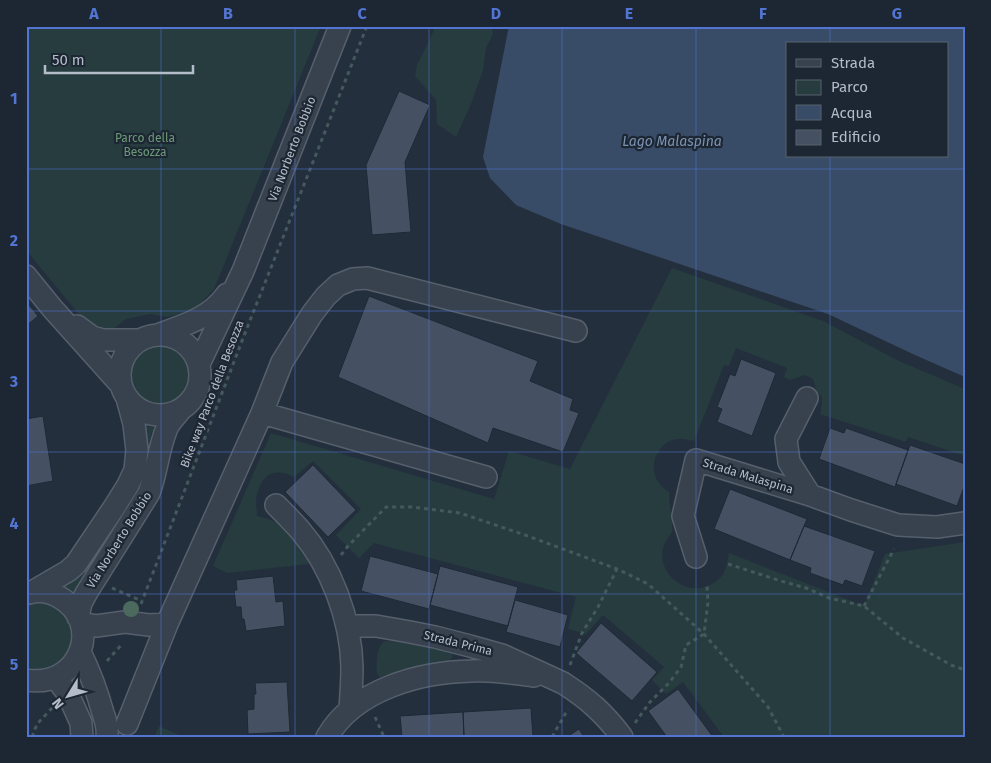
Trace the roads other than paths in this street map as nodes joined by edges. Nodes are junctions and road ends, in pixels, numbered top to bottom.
1 (340, 26) edge
2 (243, 271) junction
3 (26, 276) edge
4 (52, 308) junction
5 (576, 331) dead end
6 (160, 334) junction
7 (139, 340) junction
8 (199, 364) junction
9 (124, 392) junction
10 (807, 398) dead end
11 (181, 409) junction
12 (262, 412) junction
13 (486, 477) dead end
14 (810, 494) junction
15 (276, 505) dead end
16 (965, 523) edge
17 (696, 557) dead end
18 (29, 592) edge
19 (146, 625) junction
20 (347, 626) junction
21 (80, 634) junction
22 (26, 680) edge
23 (62, 686) junction
24 (570, 688) junction
25 (350, 709) junction
26 (127, 724) dead end
27 (626, 733) edge
28 (82, 737) edge
29 (107, 737) edge
30 (327, 737) edge

1 - 2 street, Via Norberto Bobbio
2 - 6 street, Via Norberto Bobbio
2 - 8 street, Via Norberto Bobbio
3 - 4 street
4 - 7 street
4 - 9 street
5 - 12 street
6 - 7 street, Via Norberto Bobbio
6 - 8 street
7 - 9 street, Via Norberto Bobbio
8 - 11 street, Via Norberto Bobbio
9 - 11 street
9 - 18 street, Via Norberto Bobbio
10 - 14 street, Strada Malaspina
11 - 21 street, Via Norberto Bobbio
12 - 13 street
12 - 19 street
14 - 16 street, Strada Malaspina
14 - 17 street, Strada Malaspina
15 - 20 street
18 - 21 street, Via Norberto Bobbio
19 - 21 street
19 - 26 street
20 - 24 street, Strada Prima
20 - 25 street
21 - 23 street, Via Norberto Bobbio
21 - 29 street
22 - 23 street
23 - 28 street
24 - 25 street, Strada Prima
24 - 27 street, Strada Prima
25 - 30 street, Strada Prima

